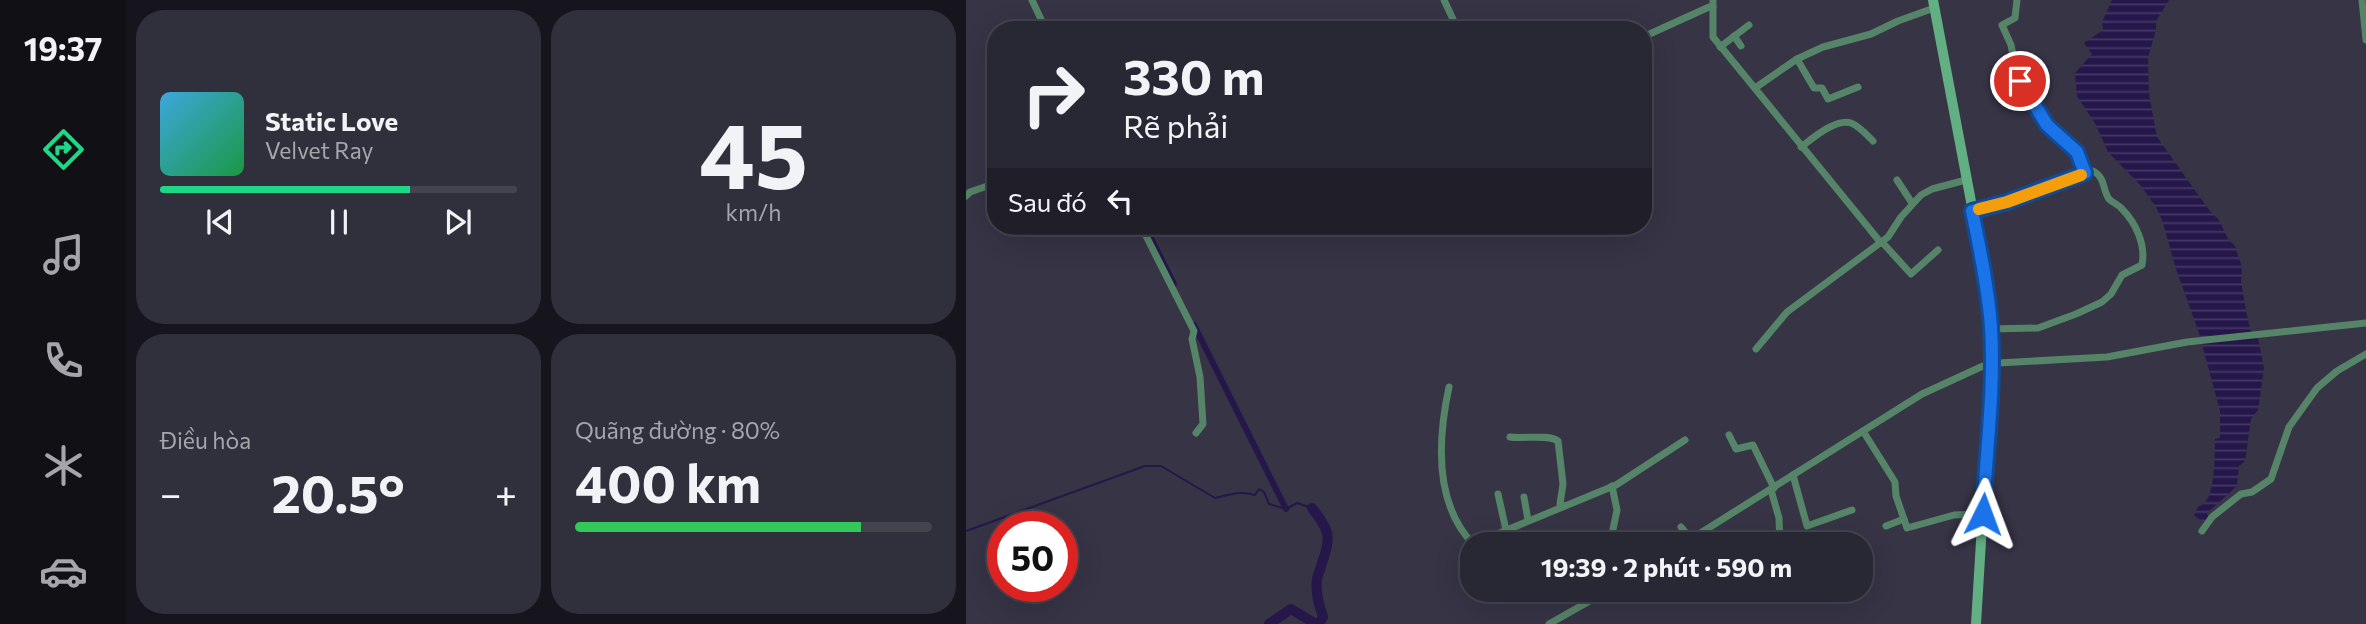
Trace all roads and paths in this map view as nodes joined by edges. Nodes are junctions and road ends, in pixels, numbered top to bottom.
1 (1032, 0) edge
2 (1444, 0) edge
3 (2017, 0) edge
4 (2362, 0) edge
5 (1713, 4) edge
6 (1933, 4) edge
7 (1042, 21) edge
8 (1454, 21) edge
9 (1749, 25) dead end
10 (1652, 33) edge
11 (1734, 36) junction
12 (2366, 40) edge
13 (1741, 46) dead end
14 (1720, 47) junction
15 (1797, 59) junction
16 (1858, 87) dead end
17 (1755, 88) junction
18 (1873, 141) dead end
19 (1801, 147) junction
20 (2085, 173) junction
21 (1897, 180) dead end
22 (1966, 180) junction
23 (987, 186) edge
24 (966, 197) edge
25 (1912, 203) junction
26 (1972, 211) junction
27 (1146, 235) edge
28 (1881, 242) junction
29 (1938, 250) dead end
30 (2366, 323) edge
31 (1991, 329) junction
32 (1756, 349) dead end
33 (2366, 354) edge
34 (1991, 364) junction
35 (1448, 387) dead end
36 (1863, 431) junction
37 (1196, 433) dead end
38 (1729, 435) dead end
39 (1510, 437) dead end
40 (1685, 440) dead end
41 (1793, 475) junction
42 (1612, 486) junction
43 (1772, 489) junction
44 (1498, 494) dead end
45 (1524, 497) dead end
46 (1565, 506) junction
47 (1852, 510) dead end
48 (1904, 519) junction
49 (1528, 520) junction
50 (1983, 521) junction
51 (1886, 526) dead end
52 (1681, 527) dead end
53 (1506, 530) junction
54 (2202, 531) dead end
55 (1612, 532) edge
56 (1685, 532) edge
57 (1704, 532) edge
58 (1780, 532) edge
59 (1588, 602) edge
60 (1549, 624) edge
61 (1976, 624) edge

1 - 7 street
2 - 8 street
3 - 20 street
4 - 12 street
5 - 10 street
5 - 14 street
6 - 15 street
6 - 22 main road
9 - 11 street
11 - 13 street
11 - 14 street
14 - 17 street
15 - 16 street
15 - 17 street
17 - 19 street
18 - 19 street
19 - 28 street
20 - 26 street
20 - 31 street
21 - 25 street
22 - 25 street
22 - 26 main road
23 - 24 street
25 - 28 street
26 - 31 main road
27 - 37 street
28 - 29 street
28 - 32 street
30 - 34 street
31 - 34 main road
33 - 54 street
34 - 36 street
34 - 50 main road
35 - 53 street
36 - 41 street
36 - 48 street
38 - 43 street
39 - 46 street
40 - 42 street
41 - 43 street
41 - 47 street
42 - 46 street
42 - 55 street
43 - 57 street
43 - 58 street
44 - 53 street
45 - 49 street
46 - 49 street
48 - 50 street
48 - 51 street
49 - 53 street
50 - 61 main road
52 - 56 street
59 - 60 street

